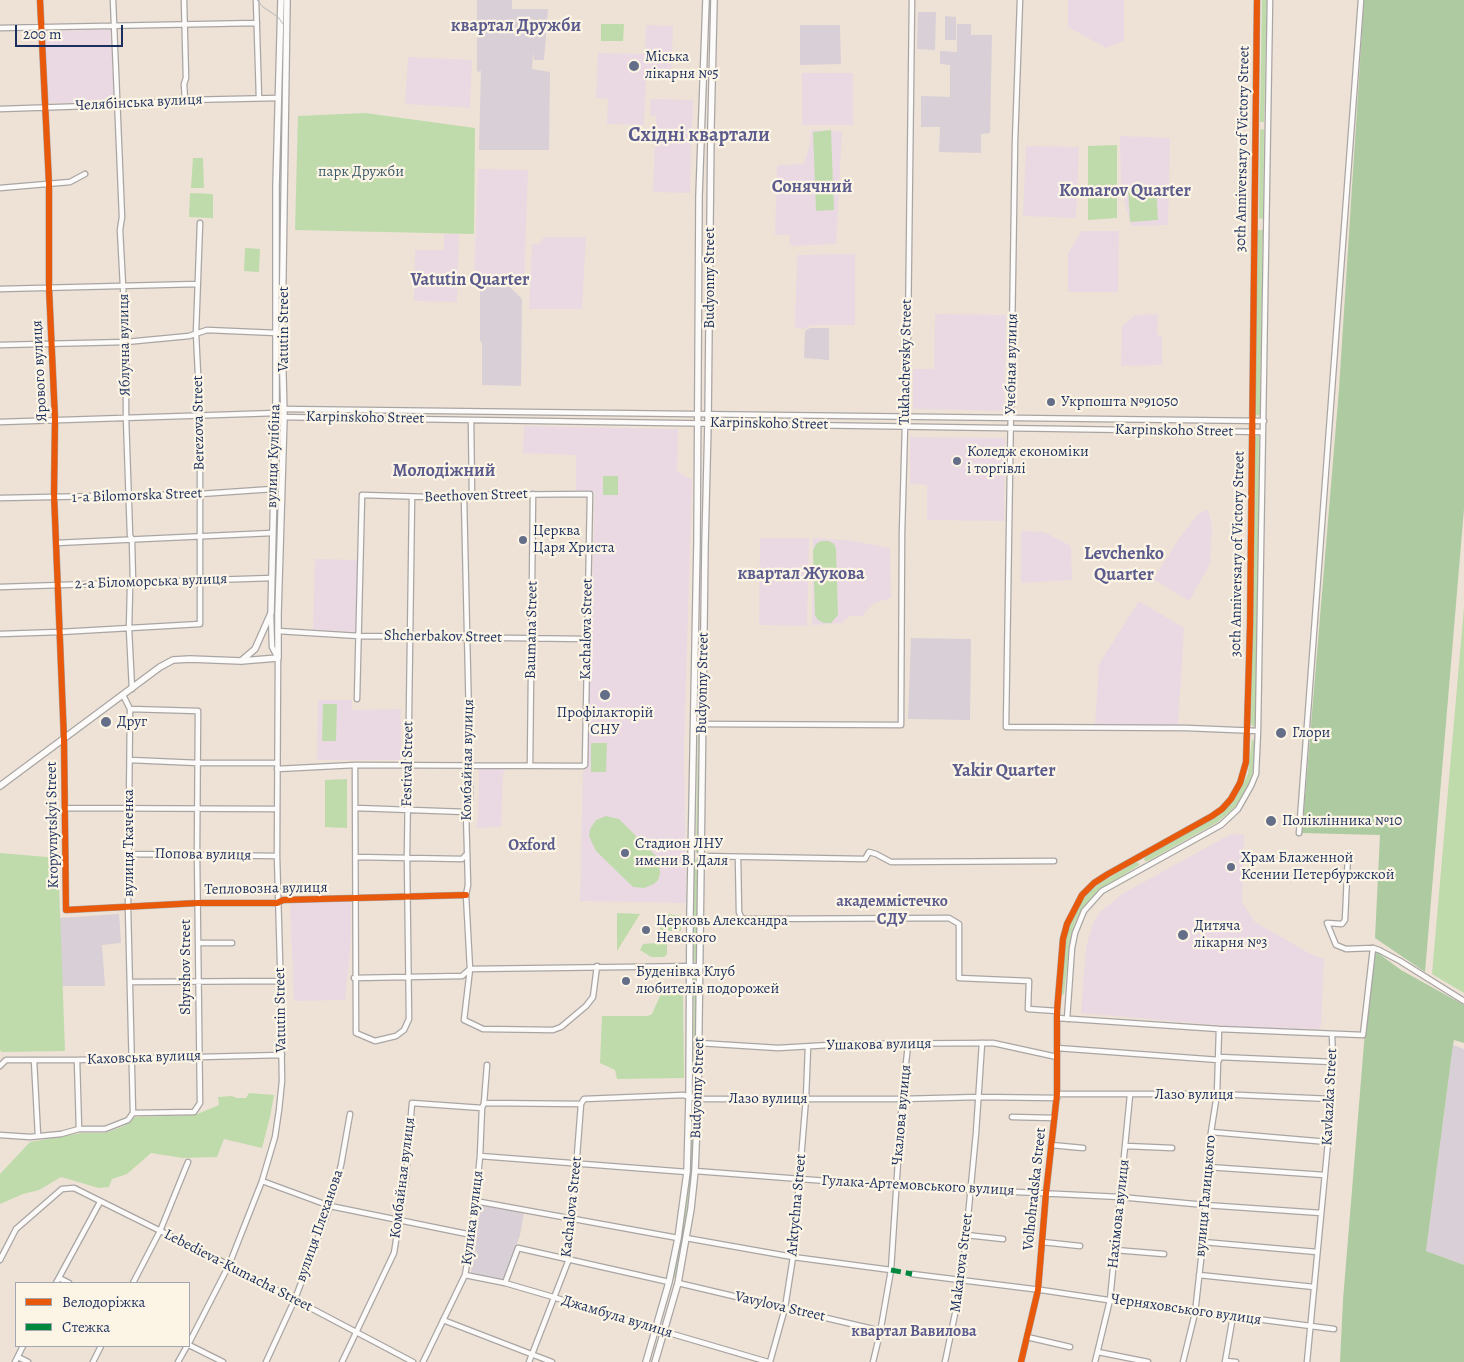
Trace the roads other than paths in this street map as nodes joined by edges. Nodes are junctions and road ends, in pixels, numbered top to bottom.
1 (40, 0) edge
2 (113, 0) edge
3 (184, 0) edge
4 (256, 0) edge
5 (281, 0) edge
6 (287, 0) edge
7 (706, 0) edge
8 (714, 0) edge
9 (912, 0) edge
10 (1020, 0) edge
11 (1257, 0) edge
12 (1270, 0) edge
13 (1361, 0) edge
14 (257, 23) junction
15 (184, 24) junction
16 (115, 27) junction
17 (0, 28) edge
18 (42, 28) junction
19 (259, 98) junction
20 (278, 98) junction
21 (185, 100) junction
22 (118, 105) junction
23 (45, 108) junction
24 (0, 109) edge
25 (85, 174) dead end
26 (49, 184) junction
27 (0, 188) edge
28 (200, 223) dead end
29 (198, 284) junction
30 (123, 285) junction
31 (49, 288) junction
32 (0, 289) edge
33 (196, 333) junction
34 (276, 333) junction
35 (282, 336) junction
36 (126, 342) junction
37 (0, 345) edge
38 (52, 345) junction
39 (284, 409) junction
40 (276, 413) junction
41 (698, 414) junction
42 (708, 414) junction
43 (200, 416) junction
44 (907, 416) junction
45 (284, 417) junction
46 (126, 418) junction
47 (1011, 418) junction
48 (55, 419) junction
49 (471, 420) junction
50 (1252, 421) junction
51 (1264, 421) junction
52 (0, 422) edge
53 (698, 423) junction
54 (708, 423) junction
55 (905, 426) junction
56 (1011, 428) junction
57 (1252, 432) junction
58 (1263, 432) junction
59 (273, 489) junction
60 (200, 494) junction
61 (534, 494) junction
62 (590, 494) joint
63 (472, 495) junction
64 (130, 496) junction
65 (412, 497) junction
66 (0, 498) edge
67 (55, 498) junction
68 (464, 498) junction
69 (272, 533) junction
70 (200, 537) junction
71 (132, 540) junction
72 (56, 543) junction
73 (272, 578) junction
74 (199, 580) junction
75 (133, 582) junction
76 (57, 585) junction
77 (0, 587) edge
78 (271, 613) junction
79 (129, 629) junction
80 (278, 631) junction
81 (60, 632) junction
82 (0, 634) edge
83 (359, 636) junction
84 (411, 636) junction
85 (468, 638) junction
86 (532, 639) junction
87 (586, 640) junction
88 (278, 658) junction
89 (241, 661) junction
90 (132, 689) junction
91 (123, 695) junction
92 (358, 699) dead end
93 (130, 709) junction
94 (694, 724) junction
95 (703, 724) junction
96 (1248, 731) junction
97 (1258, 731) junction
98 (64, 740) junction
99 (130, 760) junction
100 (198, 763) junction
101 (355, 765) junction
102 (408, 765) junction
103 (470, 765) junction
104 (277, 766) junction
105 (530, 766) junction
106 (0, 786) edge
107 (65, 808) junction
108 (129, 808) junction
109 (198, 808) junction
110 (356, 808) junction
111 (277, 809) junction
112 (408, 810) junction
113 (466, 812) junction
114 (1299, 833) dead end
115 (468, 853) junction
116 (129, 854) junction
117 (197, 854) junction
118 (1348, 854) dead end
119 (277, 856) junction
120 (691, 856) junction
121 (701, 856) junction
122 (356, 857) junction
123 (407, 857) junction
124 (738, 858) junction
125 (1054, 861) dead end
126 (466, 895) junction
127 (408, 897) junction
128 (357, 898) junction
129 (198, 903) junction
130 (277, 903) junction
131 (128, 908) junction
132 (66, 910) joint
133 (198, 943) junction
134 (232, 943) dead end
135 (1372, 948) junction
136 (690, 965) junction
137 (597, 966) junction
138 (700, 966) junction
139 (470, 969) junction
140 (354, 978) junction
141 (408, 978) junction
142 (198, 980) junction
143 (280, 981) junction
144 (131, 982) junction
145 (1464, 1001) edge
146 (1057, 1011) junction
147 (1056, 1018) junction
148 (1067, 1019) junction
149 (1219, 1029) junction
150 (1332, 1035) junction
151 (699, 1043) junction
152 (982, 1043) junction
153 (908, 1045) junction
154 (808, 1047) junction
155 (1057, 1048) junction
156 (282, 1055) junction
157 (199, 1056) junction
158 (1057, 1057) junction
159 (133, 1059) junction
160 (1219, 1059) junction
161 (34, 1060) junction
162 (77, 1060) junction
163 (1333, 1062) junction
164 (488, 1065) dead end
165 (0, 1066) edge
166 (1217, 1094) junction
167 (1130, 1095) junction
168 (1057, 1096) junction
169 (689, 1097) junction
170 (979, 1097) junction
171 (806, 1098) junction
172 (902, 1099) junction
173 (1331, 1099) junction
174 (698, 1100) junction
175 (412, 1103) joint
176 (581, 1104) junction
177 (483, 1105) junction
178 (133, 1113) junction
179 (350, 1114) dead end
180 (1012, 1117) dead end
181 (1054, 1118) junction
182 (79, 1129) junction
183 (1211, 1132) junction
184 (0, 1135) edge
185 (38, 1136) junction
186 (1328, 1142) junction
187 (1051, 1145) junction
188 (1126, 1146) junction
189 (1083, 1148) dead end
190 (1172, 1148) dead end
191 (480, 1156) junction
192 (188, 1162) dead end
193 (576, 1162) junction
194 (1208, 1167) junction
195 (695, 1171) junction
196 (686, 1172) junction
197 (1324, 1175) junction
198 (800, 1179) junction
199 (262, 1181) junction
200 (896, 1186) junction
201 (971, 1190) junction
202 (1046, 1193) junction
203 (1120, 1197) junction
204 (475, 1201) junction
205 (100, 1202) junction
206 (1206, 1205) junction
207 (330, 1206) junction
208 (1321, 1213) junction
209 (572, 1220) junction
210 (400, 1221) junction
211 (160, 1231) junction
212 (472, 1235) junction
213 (966, 1235) junction
214 (678, 1238) junction
215 (686, 1238) junction
216 (1003, 1239) dead end
217 (1042, 1242) junction
218 (1203, 1242) junction
219 (1080, 1246) dead end
220 (1115, 1250) junction
221 (1318, 1252) junction
222 (1164, 1254) dead end
223 (793, 1257) junction
224 (568, 1259) junction
225 (0, 1260) edge
226 (229, 1264) junction
227 (892, 1270) junction
228 (912, 1274) dead end
229 (465, 1275) junction
230 (1199, 1275) junction
231 (962, 1280) junction
232 (58, 1281) edge
233 (134, 1282) edge
234 (669, 1282) junction
235 (505, 1283) junction
236 (678, 1283) junction
237 (1314, 1287) junction
238 (1038, 1290) junction
239 (553, 1297) junction
240 (295, 1299) junction
241 (1110, 1300) junction
242 (785, 1308) junction
243 (1195, 1313) junction
244 (1233, 1316) junction
245 (443, 1320) junction
246 (1311, 1327) junction
247 (656, 1329) junction
248 (1334, 1329) dead end
249 (356, 1332) junction
250 (664, 1332) junction
251 (880, 1333) junction
252 (1027, 1337) junction
253 (190, 1340) edge
254 (190, 1345) edge
255 (22, 1347) edge
256 (100, 1347) edge
257 (186, 1347) edge
258 (1070, 1348) dead end
259 (1098, 1352) junction
260 (532, 1354) junction
261 (18, 1356) junction
262 (1226, 1361) edge
263 (15, 1362) edge
264 (28, 1362) edge
265 (93, 1362) edge
266 (178, 1362) edge
267 (223, 1362) edge
268 (266, 1362) edge
269 (342, 1362) edge
270 (412, 1362) edge
271 (423, 1362) edge
272 (529, 1362) edge
273 (552, 1362) edge
274 (646, 1362) edge
275 (654, 1362) edge
276 (769, 1362) edge
277 (873, 1362) edge
278 (946, 1362) edge
279 (1021, 1362) edge
280 (1095, 1362) edge
281 (1148, 1362) edge
282 (1183, 1362) edge
283 (1236, 1362) edge
284 (1307, 1362) edge

1 - 18 street, Ярового вулиця
2 - 16 street, Яблучна вулиця
3 - 15 street
4 - 14 street
5 - 20 main road, Vatutin Street
6 - 35 main road, Vatutin Street
7 - 41 main road, Budyonny Street
8 - 42 main road, Budyonny Street
9 - 44 street, Tukhachevsky Street
10 - 47 street, Учєбная вулиця
11 - 50 street, 30th Anniversary of Victory Street
12 - 51 street, 30th Anniversary of Victory Street
13 - 114 street
14 - 15 street
14 - 19 street
15 - 16 street
15 - 21 street
16 - 18 street
16 - 22 street, Яблучна вулиця
17 - 18 street
18 - 23 street, Ярового вулиця
19 - 20 street, Челябінська вулиця
19 - 21 street, Челябінська вулиця
20 - 34 main road, Vatutin Street
21 - 22 street, Челябінська вулиця
22 - 23 street, Челябінська вулиця
22 - 30 street, Яблучна вулиця
23 - 24 street, Челябінська вулиця
23 - 26 street, Ярового вулиця
25 - 26 street
26 - 27 street
26 - 31 street, Ярового вулиця
28 - 29 street, Berezova Street
29 - 30 street
29 - 33 street, Berezova Street
30 - 31 street
30 - 36 street, Яблучна вулиця
31 - 32 street
31 - 38 street, Ярового вулиця
33 - 34 street
33 - 36 street
33 - 43 street, Berezova Street
34 - 35 street
34 - 40 main road, вулиця Кулібіна
35 - 39 main road, Vatutin Street
36 - 38 street
36 - 46 street, Яблучна вулиця
37 - 38 street
38 - 48 street, Ярового вулиця
39 - 40 street, Karpinskoho Street
39 - 41 street, Karpinskoho Street
39 - 45 main road, Vatutin Street
40 - 43 street, Karpinskoho Street
40 - 45 street, Karpinskoho Street
40 - 59 main road, вулиця Кулібіна
41 - 42 street, Karpinskoho Street
41 - 53 main road, Budyonny Street
42 - 44 street, Karpinskoho Street
42 - 54 main road, Budyonny Street
43 - 46 street, Karpinskoho Street
43 - 60 street, Berezova Street
44 - 47 street, Karpinskoho Street
44 - 55 street, Tukhachevsky Street
45 - 49 street, Karpinskoho Street
45 - 80 main road, Vatutin Street
46 - 48 street, Karpinskoho Street
46 - 64 street, Яблучна вулиця
47 - 50 street, Karpinskoho Street
47 - 56 street, Учєбная вулиця
48 - 52 street, Karpinskoho Street
48 - 67 street, Ярового вулиця
49 - 53 street, Karpinskoho Street
49 - 63 street
50 - 51 street, Karpinskoho Street
50 - 57 street, 30th Anniversary of Victory Street
51 - 58 street, 30th Anniversary of Victory Street
53 - 54 street, Karpinskoho Street
53 - 94 main road, Budyonny Street
54 - 55 street, Karpinskoho Street
54 - 95 main road, Budyonny Street
55 - 56 street, Karpinskoho Street
55 - 95 street, Tukhachevsky Street
56 - 57 street, Karpinskoho Street
56 - 96 street, Учєбная вулиця
57 - 58 street, Karpinskoho Street
57 - 96 street, 30th Anniversary of Victory Street
58 - 97 street, 30th Anniversary of Victory Street
59 - 60 street, 1-a Bilomorska Street
59 - 69 main road, вулиця Кулібіна
60 - 64 street, 1-a Bilomorska Street
60 - 70 street, Berezova Street
61 - 62 street, Beethoven Street
61 - 63 street, Beethoven Street
61 - 86 street, Baumana Street
62 - 87 street, Kachalova Street
63 - 68 street, Beethoven Street
64 - 67 street, 1-a Bilomorska Street
64 - 71 street, Яблучна вулиця
65 - 68 street, Beethoven Street
65 - 83 street, Beethoven Street
65 - 84 street, Festival Street
66 - 67 street, 1-a Bilomorska Street
67 - 72 street, Ярового вулиця
68 - 85 street, Комбайная вулиця
69 - 70 street
69 - 73 main road, вулиця Кулібіна
70 - 71 street
70 - 74 street, Berezova Street
71 - 72 street
71 - 75 street, Яблучна вулиця
72 - 76 street, Ярового вулиця
73 - 74 street, 2-а Біломорська вулиця
73 - 78 main road, Vatutin Street
74 - 75 street, 2-а Біломорська вулиця
74 - 79 street, Berezova Street
75 - 76 street, 2-а Біломорська вулиця
75 - 79 street, Яблучна вулиця
76 - 77 street, 2-а Біломорська вулиця
76 - 81 street, Ярового вулиця
78 - 88 street, Vatutin Street
78 - 89 main road
79 - 81 street
79 - 90 street, Яблучна вулиця
80 - 83 street, Shcherbakov Street
80 - 88 main road, Vatutin Street
81 - 82 street
81 - 98 street, Ярового вулиця
83 - 84 street, Shcherbakov Street
83 - 92 street
84 - 85 street, Shcherbakov Street
84 - 102 street, Festival Street
85 - 86 street, Shcherbakov Street
85 - 103 street, Комбайная вулиця
86 - 87 street, Shcherbakov Street
86 - 105 street, Baumana Street
87 - 105 street, Kachalova Street
88 - 89 main road
88 - 104 street, Vatutin Street
89 - 90 main road
90 - 91 main road
91 - 93 street, вулиця Ткаченка
91 - 98 main road
93 - 99 street, вулиця Ткаченка
93 - 100 street, Shyrshov Street
94 - 95 street
94 - 120 main road, Budyonny Street
95 - 121 main road, Budyonny Street
96 - 97 street
96 - 146 street, 30th Anniversary of Victory Street
97 - 148 street, 30th Anniversary of Victory Street
98 - 106 main road
98 - 107 street, Kropyvnytskyi Street
99 - 100 street
99 - 108 street, вулиця Ткаченка
100 - 104 street
100 - 109 street, Shyrshov Street
101 - 102 street
101 - 104 street
101 - 110 street
102 - 103 street
102 - 112 street, Festival Street
103 - 105 street
103 - 113 street, Комбайная вулиця
104 - 111 street, Vatutin Street
107 - 108 street
107 - 132 street, Kropyvnytskyi Street
108 - 109 street
108 - 116 street, вулиця Ткаченка
109 - 111 street
109 - 117 street, Shyrshov Street
110 - 112 street
110 - 122 street
111 - 119 street, Vatutin Street
112 - 113 street
112 - 123 street, Festival Street
113 - 115 street, Комбайная вулиця
115 - 123 street
115 - 126 street, Комбайная вулиця
116 - 117 street, Попова вулиця
116 - 131 street, вулиця Ткаченка
117 - 119 street, Попова вулиця
117 - 129 street, Shyrshov Street
118 - 135 street
119 - 130 street, Vatutin Street
120 - 121 main road
120 - 136 main road, Budyonny Street
121 - 124 street
121 - 138 main road, Budyonny Street
122 - 123 street
122 - 128 street
123 - 127 street, Festival Street
124 - 125 street
124 - 146 street
126 - 127 street, Тепловозна вулиця
126 - 139 street, Комбайная вулиця
127 - 128 street, Тепловозна вулиця
127 - 141 street, Festival Street
128 - 130 street, Тепловозна вулиця
128 - 140 street
129 - 130 street, Тепловозна вулиця
129 - 131 street, Тепловозна вулиця
129 - 133 street, Shyrshov Street
130 - 143 street, Vatutin Street
131 - 132 street, Тепловозна вулиця
131 - 144 street, вулиця Ткаченка
133 - 134 street
133 - 142 street, Shyrshov Street
135 - 145 street
135 - 150 street, Kavkazka Street
136 - 137 street
136 - 138 street
136 - 169 main road, Budyonny Street
137 - 139 street
137 - 139 street, Комбайная вулиця
138 - 151 main road, Budyonny Street
139 - 141 street
140 - 141 street
140 - 141 street, Festival Street
142 - 143 street
142 - 144 street
142 - 157 street, Shyrshov Street
143 - 156 street, Vatutin Street
144 - 159 street, вулиця Ткаченка
146 - 147 street, 30th Anniversary of Victory Street
147 - 148 street
147 - 155 street, Volhohradska Street
148 - 149 street
149 - 150 street
149 - 160 street, вулиця Галицького
150 - 163 street, Kavkazka Street
151 - 154 street, Ушакова вулиця
151 - 174 main road, Budyonny Street
152 - 153 street, Ушакова вулиця
152 - 158 street, Ушакова вулиця
152 - 170 street, Makarova Street
153 - 154 street, Ушакова вулиця
153 - 172 street, Чкалова вулиця
154 - 171 street, Arktychna Street
155 - 158 street, Volhohradska Street
155 - 160 street
156 - 157 street, Каховська вулиця
156 - 199 street, Vatutin Street
157 - 159 street, Каховська вулиця
157 - 178 street, Shyrshov Street
158 - 168 street, Volhohradska Street
159 - 162 street, Каховська вулиця
159 - 178 street, вулиця Ткаченка
160 - 163 street
160 - 166 street, вулиця Галицького
161 - 162 street, Каховська вулиця
161 - 165 street, Каховська вулиця
161 - 185 street
162 - 182 street
163 - 173 street, Kavkazka Street
164 - 177 street, Кулика вулиця
166 - 167 street, Лазо вулиця
166 - 173 street, Лазо вулиця
166 - 183 street, вулиця Галицького
167 - 168 street, Лазо вулиця
167 - 188 street, Нахімова вулиця
168 - 170 street, Лазо вулиця
168 - 181 street, Volhohradska Street
169 - 174 street, Лазо вулиця
169 - 176 street, Лазо вулиця
169 - 196 main road, Budyonny Street
170 - 172 street, Лазо вулиця
170 - 201 street, Makarova Street
171 - 172 street, Лазо вулиця
171 - 174 street, Лазо вулиця
171 - 198 street, Arktychna Street
172 - 200 street, Чкалова вулиця
173 - 186 street, Kavkazka Street
174 - 195 main road, Budyonny Street
175 - 177 street, Лазо вулиця
175 - 210 street, Комбайная вулиця
176 - 177 street, Лазо вулиця
176 - 193 street, Kachalova Street
177 - 191 street, Кулика вулиця
178 - 182 street
179 - 207 street, вулиця Плеханова
180 - 181 street
181 - 187 street, Volhohradska Street
182 - 185 street
183 - 186 street
183 - 194 street, вулиця Галицького
184 - 185 street
186 - 197 street, Kavkazka Street
187 - 189 street
187 - 202 street, Volhohradska Street
188 - 190 street
188 - 203 street, Нахімова вулиця
191 - 193 street
191 - 204 street, Кулика вулиця
192 - 211 street
193 - 196 street
193 - 209 street, Kachalova Street
194 - 197 street
194 - 206 street, вулиця Галицького
195 - 198 street, Гулака-Артемовського вулиця
195 - 215 main road, Budyonny Street
196 - 214 main road, Budyonny Street
197 - 208 street, Kavkazka Street
198 - 200 street, Гулака-Артемовського вулиця
198 - 223 street, Arktychna Street
199 - 207 street
199 - 226 street, Vatutin Street
200 - 201 street, Гулака-Артемовського вулиця
200 - 227 street, Чкалова вулиця
201 - 202 street, Гулака-Артемовського вулиця
201 - 213 street, Makarova Street
202 - 203 street, Гулака-Артемовського вулиця
202 - 217 street, Volhohradska Street
203 - 206 street, Гулака-Артемовського вулиця
203 - 220 street, Нахімова вулиця
204 - 209 street
204 - 212 street, Кулика вулиця
205 - 211 street, Lebedieva-Kumacha Street
205 - 225 street, Lebedieva-Kumacha Street
205 - 232 street
206 - 208 street, Гулака-Артемовського вулиця
206 - 218 street, вулиця Галицького
207 - 210 street
207 - 240 street, вулиця Плеханова
208 - 221 street, Kavkazka Street
209 - 214 street
209 - 224 street, Kachalova Street
210 - 212 street
210 - 249 street, Комбайная вулиця
211 - 226 street, Lebedieva-Kumacha Street
211 - 233 street
212 - 229 street, Кулика вулиця
213 - 216 street
213 - 231 street, Makarova Street
214 - 234 main road, Budyonny Street
215 - 223 street
215 - 236 main road, Budyonny Street
217 - 219 street
217 - 238 street, Volhohradska Street
218 - 221 street
218 - 230 street, вулиця Галицького
220 - 222 street
220 - 241 street, Нахімова вулиця
221 - 237 street, Kavkazka Street
223 - 227 street
223 - 242 street, Arktychna Street
224 - 234 street
224 - 235 street
224 - 239 street, Kachalova Street
226 - 240 street, Lebedieva-Kumacha Street
226 - 253 street, Vatutin Street
227 - 251 street, Чкалова вулиця
228 - 231 street, Черняховського вулиця
229 - 235 street, Джамбула вулиця
229 - 245 street, Кулика вулиця
230 - 237 street
230 - 243 street, вулиця Галицького
231 - 238 street, Черняховського вулиця
231 - 278 street, Makarova Street
234 - 247 main road, Budyonny Street
235 - 239 street, Джамбула вулиця
236 - 242 street, Vavylova Street
236 - 250 main road, Budyonny Street
237 - 246 street, Kavkazka Street
238 - 241 street, Черняховського вулиця
238 - 252 street, Volhohradska Street
239 - 247 street, Джамбула вулиця
239 - 260 street, Kachalova Street
240 - 249 street, Lebedieva-Kumacha Street
240 - 268 street, вулиця Плеханова
241 - 243 street, Черняховського вулиця
241 - 259 street, Нахімова вулиця
242 - 251 street, Vavylova Street
242 - 276 street, Arktychna Street
243 - 244 street, Черняховського вулиця
243 - 282 street, вулиця Галицького
244 - 246 street, Черняховського вулиця
244 - 262 street
245 - 260 street
245 - 271 street, Кулика вулиця
246 - 248 street, Черняховського вулиця
246 - 284 street, Kavkazka Street
247 - 250 street, Джамбула вулиця
247 - 274 main road, Budyonny Street
249 - 269 street, Комбайная вулиця
249 - 270 street, Lebedieva-Kumacha Street
250 - 275 main road, Budyonny Street
250 - 276 street, Джамбула вулиця
251 - 277 street, Чкалова вулиця
252 - 258 street
252 - 279 street, Volhohradska Street
254 - 267 street
255 - 261 street
256 - 265 street
257 - 266 street, Vatutin Street
259 - 280 street, Нахімова вулиця
259 - 281 street
260 - 272 street, Kachalova Street
260 - 273 street
261 - 263 street
261 - 264 street
262 - 283 street

